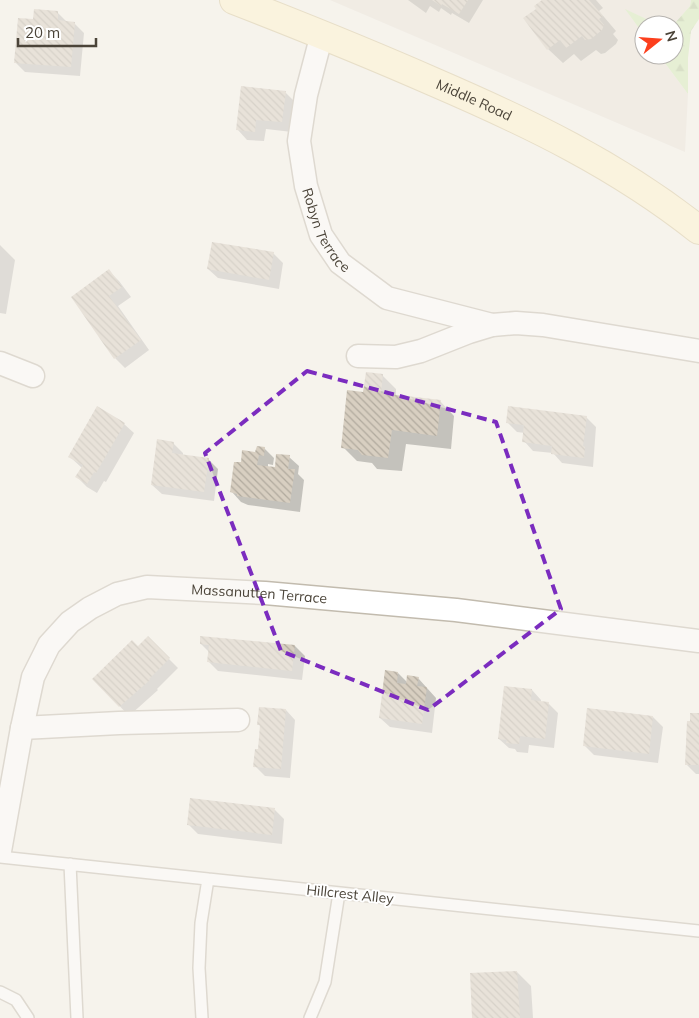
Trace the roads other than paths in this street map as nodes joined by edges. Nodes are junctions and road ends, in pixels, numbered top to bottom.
1 (234, 0) edge
2 (322, 34) junction
3 (699, 230) edge
4 (492, 325) junction
5 (699, 351) edge
6 (358, 356) dead end
7 (0, 363) edge
8 (33, 376) dead end
9 (699, 641) edge
10 (238, 720) dead end
11 (22, 728) junction
12 (3, 817) edge
13 (0, 851) edge
14 (0, 857) edge
15 (70, 864) junction
16 (208, 879) junction
17 (339, 893) junction
18 (699, 931) edge
19 (0, 992) edge
20 (28, 1018) edge
21 (77, 1018) edge
22 (202, 1018) edge
23 (310, 1018) edge

1 - 2 main road, Middle Road
2 - 3 main road, Middle Road
2 - 4 street, Robyn Terrace
4 - 5 street, Robyn Terrace
4 - 6 street, Robyn Terrace
7 - 8 street
9 - 11 street, Massanutten Terrace
10 - 11 street
11 - 12 street, Massanutten Terrace
12 - 13 street, Massanutten Terrace
14 - 15 lane, Hillcrest Alley
15 - 16 lane, Hillcrest Alley
15 - 21 lane
16 - 17 lane, Hillcrest Alley
16 - 22 lane
17 - 18 lane, Hillcrest Alley
17 - 23 lane
19 - 20 lane

